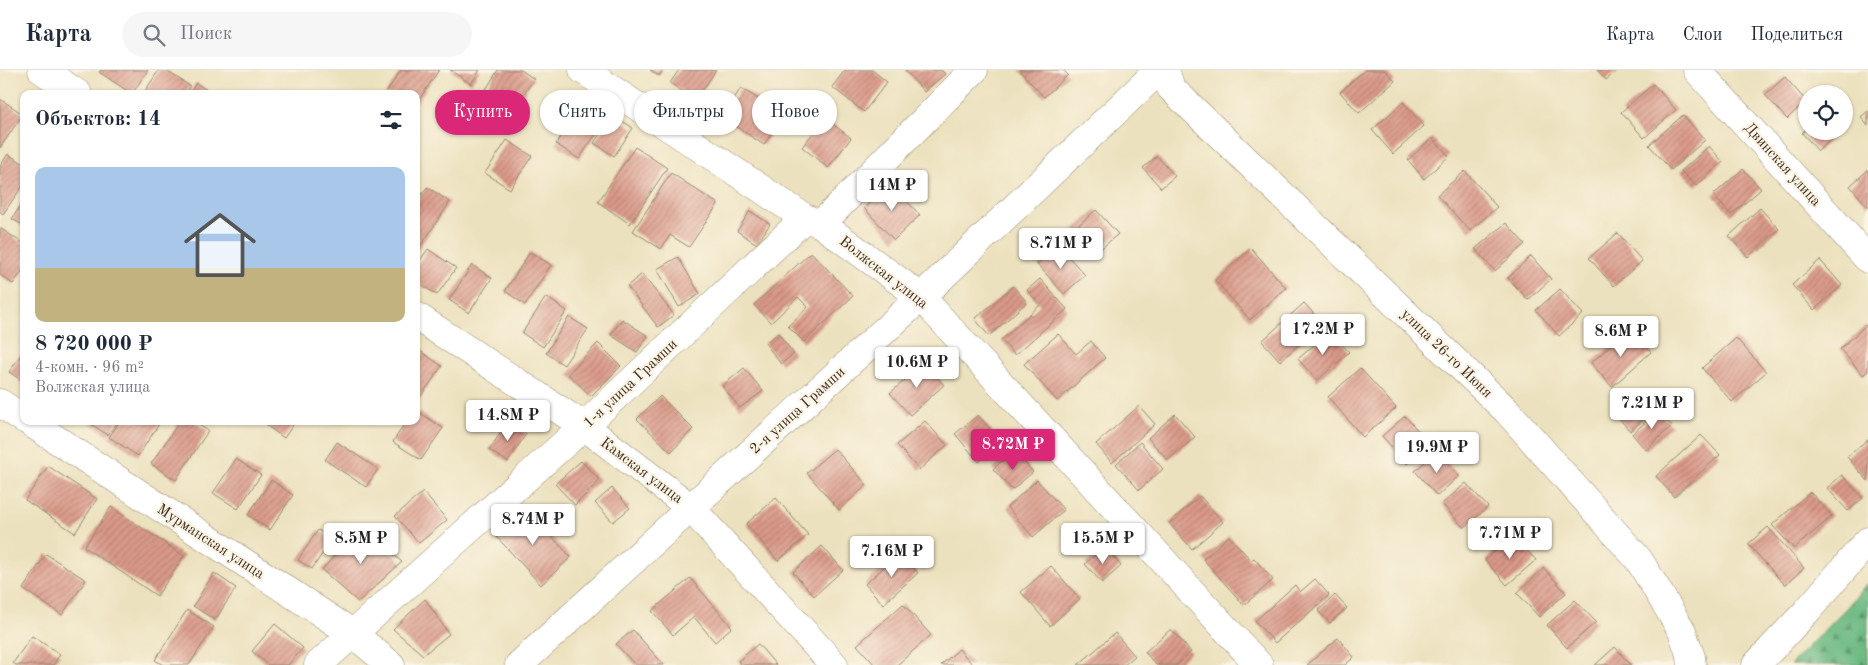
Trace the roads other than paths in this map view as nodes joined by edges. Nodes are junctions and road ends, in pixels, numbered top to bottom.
1 (42, 70) edge
2 (583, 70) edge
3 (974, 70) edge
4 (1159, 70) edge
5 (1164, 70) edge
6 (1697, 70) edge
7 (72, 90) edge
8 (813, 221) junction
9 (1868, 259) edge
10 (921, 297) junction
11 (420, 319) edge
12 (0, 403) edge
13 (20, 416) edge
14 (34, 425) edge
15 (584, 426) junction
16 (690, 507) junction
17 (1868, 541) edge
18 (352, 633) junction
19 (318, 665) edge
20 (391, 665) edge
21 (519, 665) edge
22 (834, 665) edge
23 (1259, 665) edge
24 (1692, 665) edge
25 (1756, 665) edge

1 - 7 street
2 - 8 street, Волжская улица
3 - 8 street, 1-я улица Грамши
4 - 10 street, 2-я улица Грамши
5 - 24 street, улица 26-го Июня
6 - 9 street, Двинская улица
8 - 10 street, Волжская улица
8 - 15 street, 1-я улица Грамши
10 - 16 street, 2-я улица Грамши
10 - 23 street, Волжская улица
11 - 15 street, Камская улица
12 - 13 street
14 - 18 street, Мурманская улица
15 - 16 street, Камская улица
15 - 18 street, 1-я улица Грамши
16 - 21 street, 2-я улица Грамши
16 - 22 street, Камская улица
17 - 25 street
18 - 19 street, 1-я улица Грамши
18 - 20 street, Мурманская улица

